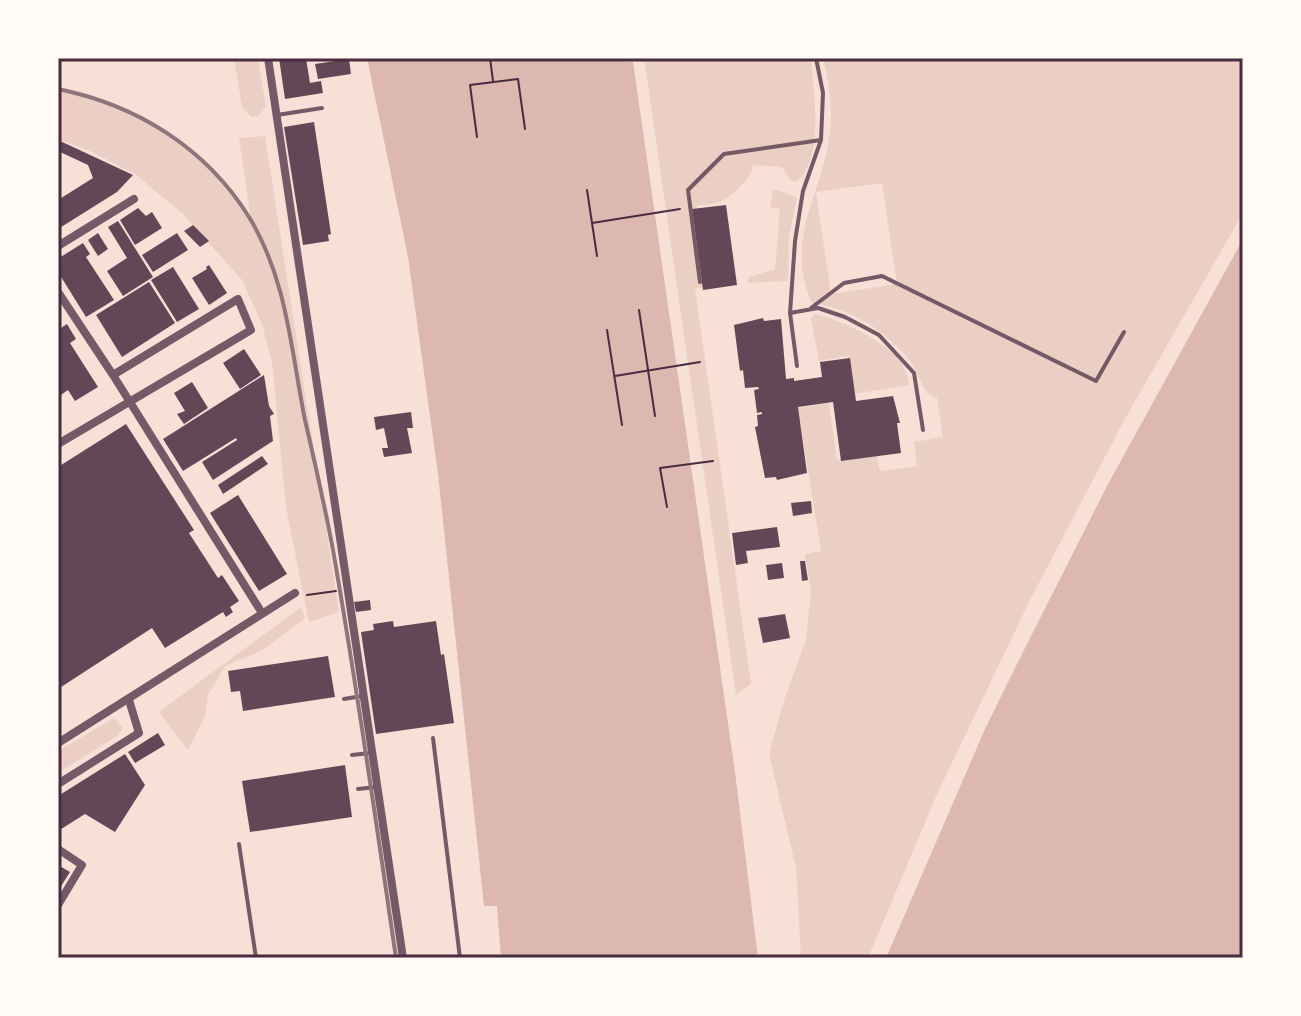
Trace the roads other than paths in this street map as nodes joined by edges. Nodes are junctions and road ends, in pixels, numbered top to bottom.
1 (268, 58) edge
2 (816, 58) edge
3 (322, 108) dead end
4 (277, 115) junction
5 (821, 140) junction
6 (134, 199) dead end
7 (58, 246) edge
8 (700, 282) dead end
9 (58, 292) edge
10 (808, 310) junction
11 (790, 313) junction
12 (1124, 332) dead end
13 (797, 366) dead end
14 (113, 375) junction
15 (128, 401) junction
16 (923, 430) dead end
17 (58, 444) edge
18 (295, 593) dead end
19 (262, 613) junction
20 (364, 695) junction
21 (344, 699) dead end
22 (129, 700) junction
23 (433, 738) dead end
24 (58, 743) edge
25 (373, 752) junction
26 (352, 755) dead end
27 (58, 784) edge
28 (378, 787) junction
29 (358, 789) dead end
30 (239, 844) dead end
31 (58, 849) edge
32 (58, 905) edge
33 (256, 958) edge
34 (403, 958) edge
35 (460, 958) edge

1 - 4 street
2 - 5 lane
3 - 4 lane
4 - 20 street
5 - 8 lane
5 - 11 lane
6 - 7 street
9 - 14 street
10 - 11 lane
10 - 12 lane
10 - 16 lane
11 - 13 lane
14 - 15 street
14 - 15 street
15 - 17 street
15 - 19 street
18 - 19 street
19 - 22 street
20 - 21 lane
20 - 25 street
22 - 24 street
22 - 27 street
23 - 35 lane
25 - 26 lane
25 - 28 street
28 - 29 lane
28 - 34 street
30 - 33 lane
31 - 32 street

